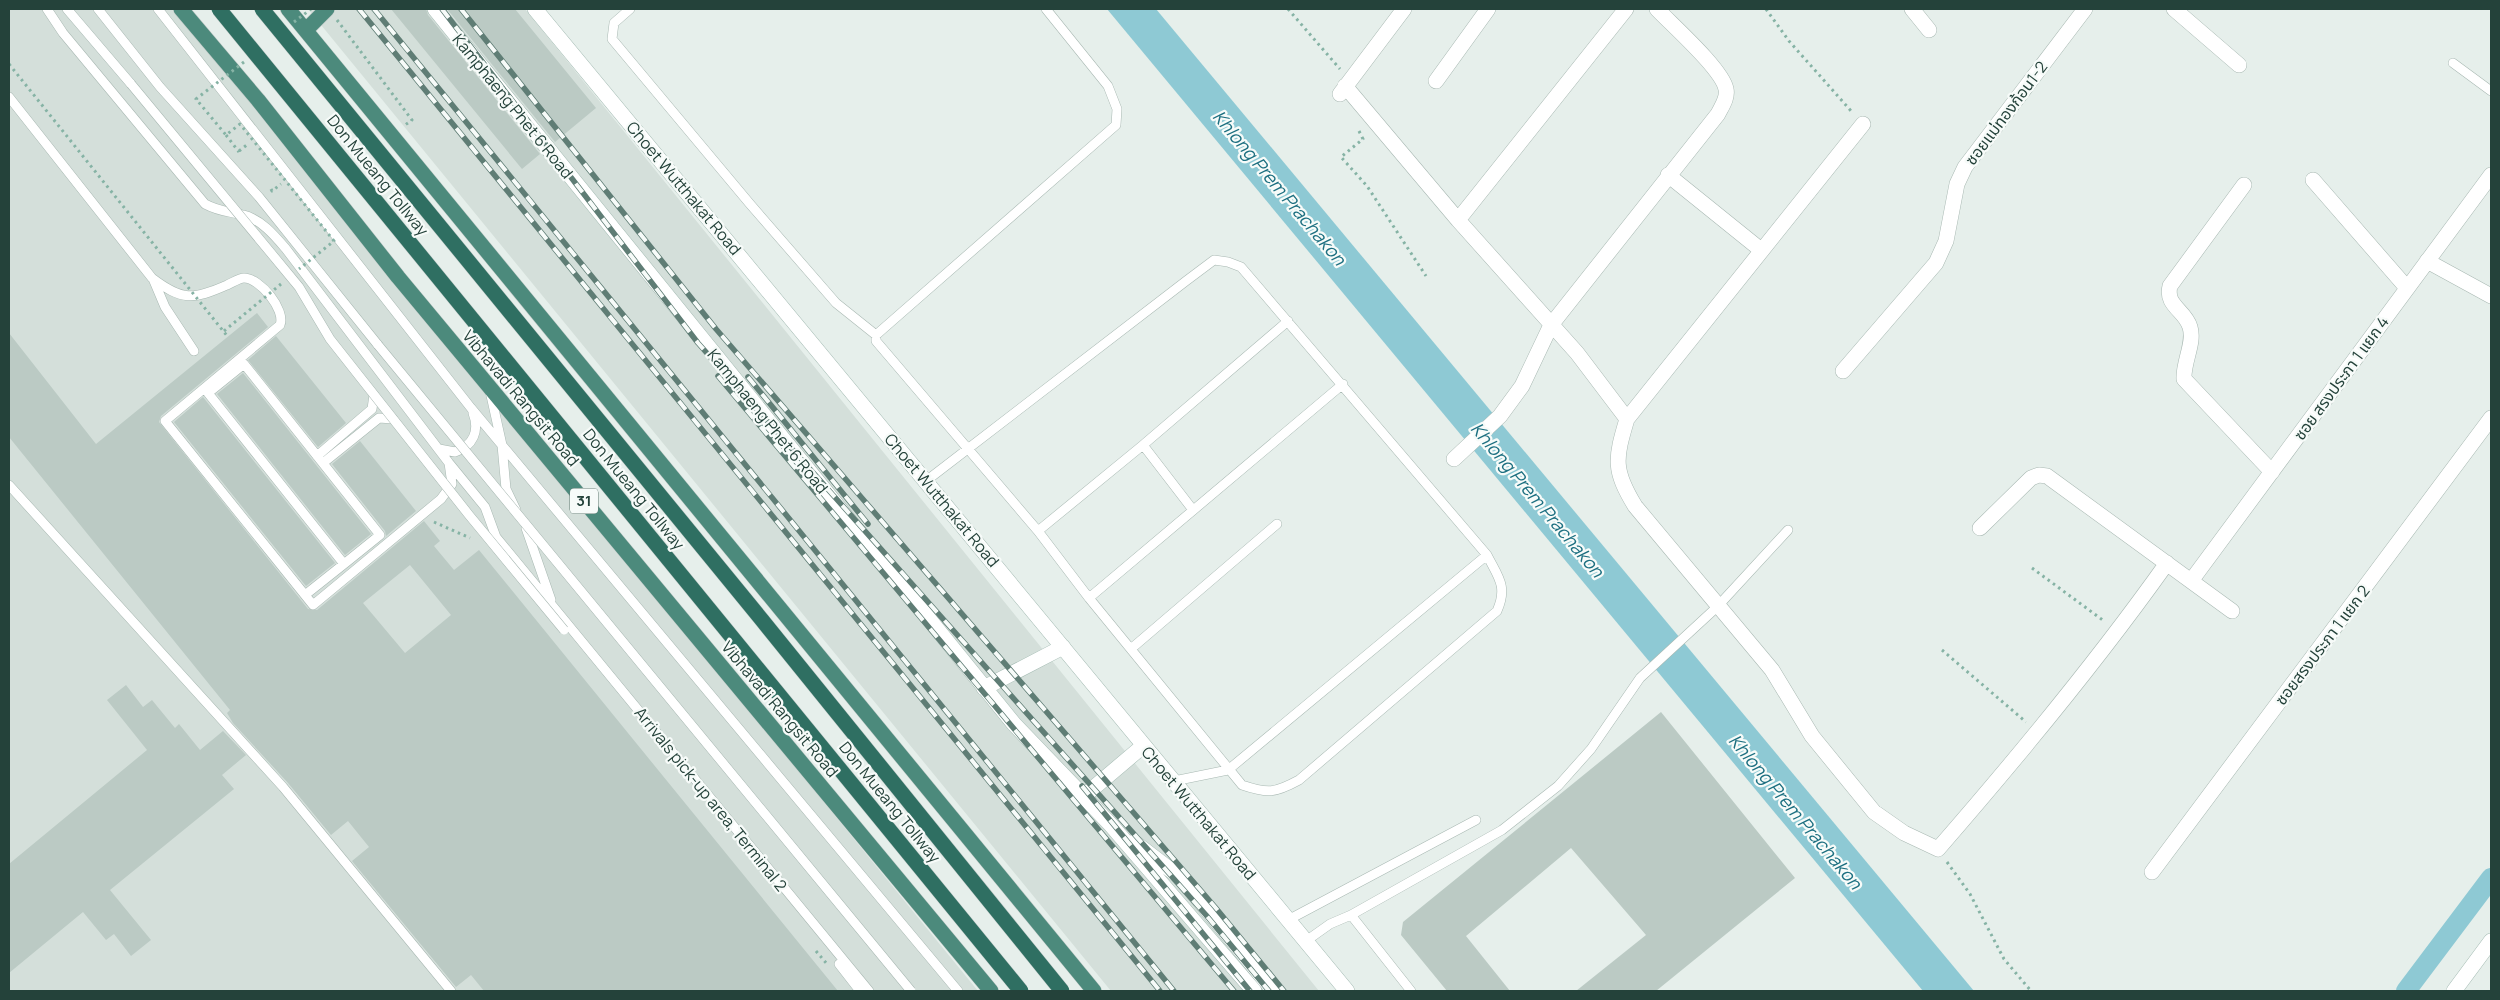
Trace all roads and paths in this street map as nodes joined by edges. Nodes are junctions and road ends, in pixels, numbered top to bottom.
1 (47, 9) edge
2 (66, 9) edge
3 (98, 9) edge
4 (158, 9) edge
5 (181, 9) edge
6 (219, 9) edge
7 (262, 9) edge
8 (288, 9) edge
9 (311, 9) edge
10 (435, 9) edge
11 (536, 9) edge
12 (630, 9) edge
13 (1046, 9) edge
14 (1288, 9) edge
15 (1404, 9) edge
16 (1488, 9) edge
17 (1626, 9) edge
18 (1657, 9) edge
19 (1766, 9) edge
20 (1912, 9) edge
21 (2085, 9) edge
22 (2174, 9) edge
23 (105, 13) edge
24 (331, 13) edge
25 (288, 27) dead end
26 (306, 30) junction
27 (1930, 30) dead end
28 (250, 57) dead end
29 (2453, 63) dead end
30 (9, 64) edge
31 (2240, 65) dead end
32 (1436, 81) dead end
33 (1343, 91) junction
34 (2491, 91) edge
35 (9, 97) edge
36 (401, 106) dead end
37 (1862, 124) joint
38 (1358, 130) dead end
39 (226, 135) junction
40 (239, 151) dead end
41 (1668, 175) junction
42 (2491, 175) edge
43 (2313, 180) dead end
44 (2244, 185) dead end
45 (1458, 220) junction
46 (286, 249) junction
47 (1761, 250) junction
48 (2427, 261) junction
49 (297, 271) dead end
50 (322, 273) junction
51 (1426, 276) dead end
52 (152, 278) junction
53 (282, 283) dead end
54 (2407, 288) junction
55 (2491, 296) edge
56 (1288, 321) junction
57 (1552, 325) junction
58 (224, 331) junction
59 (876, 335) junction
60 (228, 337) dead end
61 (194, 351) dead end
62 (1843, 371) dead end
63 (1343, 384) junction
64 (489, 387) junction
65 (208, 393) junction
66 (374, 395) junction
67 (471, 408) junction
68 (2491, 418) edge
69 (393, 419) junction
70 (1627, 419) junction
71 (168, 424) junction
72 (1143, 444) junction
73 (502, 445) junction
74 (969, 448) junction
75 (439, 449) junction
76 (320, 459) junction
77 (1454, 459) dead end
78 (449, 462) junction
79 (2272, 472) junction
80 (926, 481) junction
81 (9, 485) edge
82 (1193, 510) junction
83 (420, 516) junction
84 (1277, 524) dead end
85 (526, 528) junction
86 (1980, 528) dead end
87 (1788, 530) dead end
88 (1038, 531) junction
89 (477, 541) dead end
90 (1487, 555) junction
91 (2167, 563) junction
92 (344, 564) junction
93 (2032, 568) dead end
94 (2191, 581) junction
95 (304, 595) junction
96 (1089, 598) junction
97 (554, 607) junction
98 (1718, 607) junction
99 (2232, 611) dead end
100 (2118, 632) junction
101 (1063, 647) junction
102 (1132, 648) junction
103 (1942, 650) dead end
104 (984, 688) junction
105 (2038, 732) junction
106 (1143, 746) junction
107 (1228, 770) junction
108 (1174, 780) junction
109 (1084, 796) junction
110 (1476, 820) dead end
111 (1111, 825) junction
112 (1938, 849) junction
113 (2152, 872) dead end
114 (1351, 916) junction
115 (1288, 920) junction
116 (1306, 941) junction
117 (2491, 941) edge
118 (811, 945) dead end
119 (830, 968) dead end
120 (451, 991) edge
121 (860, 991) edge
122 (869, 991) edge
123 (906, 991) edge
124 (911, 991) edge
125 (958, 991) edge
126 (990, 991) edge
127 (1021, 991) edge
128 (1062, 991) edge
129 (1094, 991) edge
130 (1254, 991) edge
131 (1274, 991) edge
132 (1347, 991) edge
133 (1411, 991) edge
134 (2031, 991) edge
135 (2454, 991) edge

1 - 46 lane
2 - 66 lane, bridge
3 - 23 lane
4 - 67 lane
5 - 64 highway, Vibhavadi Rangsit Road / 31
6 - 127 highway, Don Mueang Tollway / 31, bridge
7 - 128 highway, Don Mueang Tollway, bridge
8 - 26 highway
9 - 25 path, bridge
10 - 104 street, Kamphaeng Phet 6 Road
11 - 80 street, Choet Wutthakat Road
12 - 59 lane
13 - 59 lane
14 - 33 path
15 - 33 street
16 - 32 street
17 - 45 street
18 - 41 street
19 - 37 path
20 - 27 street
21 - 62 street, ซอยแม่ทองก้อน1-2
22 - 31 street
23 - 50 lane
24 - 26 highway
24 - 36 path
26 - 129 highway
28 - 39 path, bridge
29 - 34 lane
30 - 58 path, bridge
33 - 45 street
35 - 52 lane
37 - 47 street
38 - 51 path
39 - 40 path
39 - 49 path, bridge
41 - 47 street
41 - 57 street
42 - 48 street, ซอย สรงประภา 1 แยก 4
43 - 54 street
44 - 79 street
45 - 57 street
46 - 50 lane
46 - 75 lane, Arrivals pick-up area, Terminal 2
47 - 70 street
48 - 54 street, ซอย สรงประภา 1 แยก 4
48 - 55 street
50 - 124 lane, bridge
52 - 61 lane
52 - 71 lane
53 - 58 path, bridge
54 - 79 street, ซอย สรงประภา 1 แยก 4
56 - 63 lane
56 - 72 lane
56 - 74 lane
57 - 70 street
57 - 77 street
58 - 60 path, bridge
59 - 74 lane
63 - 82 lane
63 - 90 lane
64 - 73 lane
64 - 126 highway, Vibhavadi Rangsit Road / 31
65 - 71 lane
65 - 76 lane
65 - 92 lane
66 - 69 lane, bridge
66 - 76 lane
67 - 73 lane
67 - 75 lane
68 - 113 street, ซอยสรงประภา 1 แยก 2
69 - 76 lane
69 - 121 lane, bridge
70 - 98 street
71 - 95 lane
72 - 82 lane
72 - 88 lane
73 - 85 lane
73 - 125 lane
74 - 80 lane
74 - 88 lane
75 - 78 lane, Arrivals pick-up area, Terminal 2
76 - 92 lane
78 - 83 lane
78 - 97 lane, Arrivals pick-up area, Terminal 2
79 - 94 street, ซอย สรงประภา 1 แยก 4
80 - 101 street, Choet Wutthakat Road
81 - 120 lane
82 - 96 lane
83 - 89 path
83 - 95 lane
84 - 102 lane
85 - 97 lane
85 - 123 lane
86 - 91 street
87 - 98 lane
88 - 96 lane
90 - 107 lane
90 - 107 lane
91 - 94 street
91 - 100 street
92 - 95 lane
93 - 100 path
94 - 99 street
96 - 102 lane
97 - 122 lane, Arrivals pick-up area, Terminal 2
98 - 112 street
98 - 114 lane
100 - 105 street
101 - 104 street
101 - 106 street, Choet Wutthakat Road
102 - 107 lane
103 - 105 path
104 - 109 street, Kamphaeng Phet 6 Road
105 - 112 street
106 - 108 street, Choet Wutthakat Road
106 - 109 street
107 - 108 lane
108 - 115 street, Choet Wutthakat Road
109 - 111 street, Kamphaeng Phet 6 Road
110 - 115 lane
111 - 130 street, Kamphaeng Phet 6 Road
111 - 131 street, Kamphaeng Phet 6 Road
112 - 134 path
114 - 116 lane
114 - 133 lane
115 - 116 street, Choet Wutthakat Road
116 - 132 street, Choet Wutthakat Road
117 - 135 street
118 - 119 path

